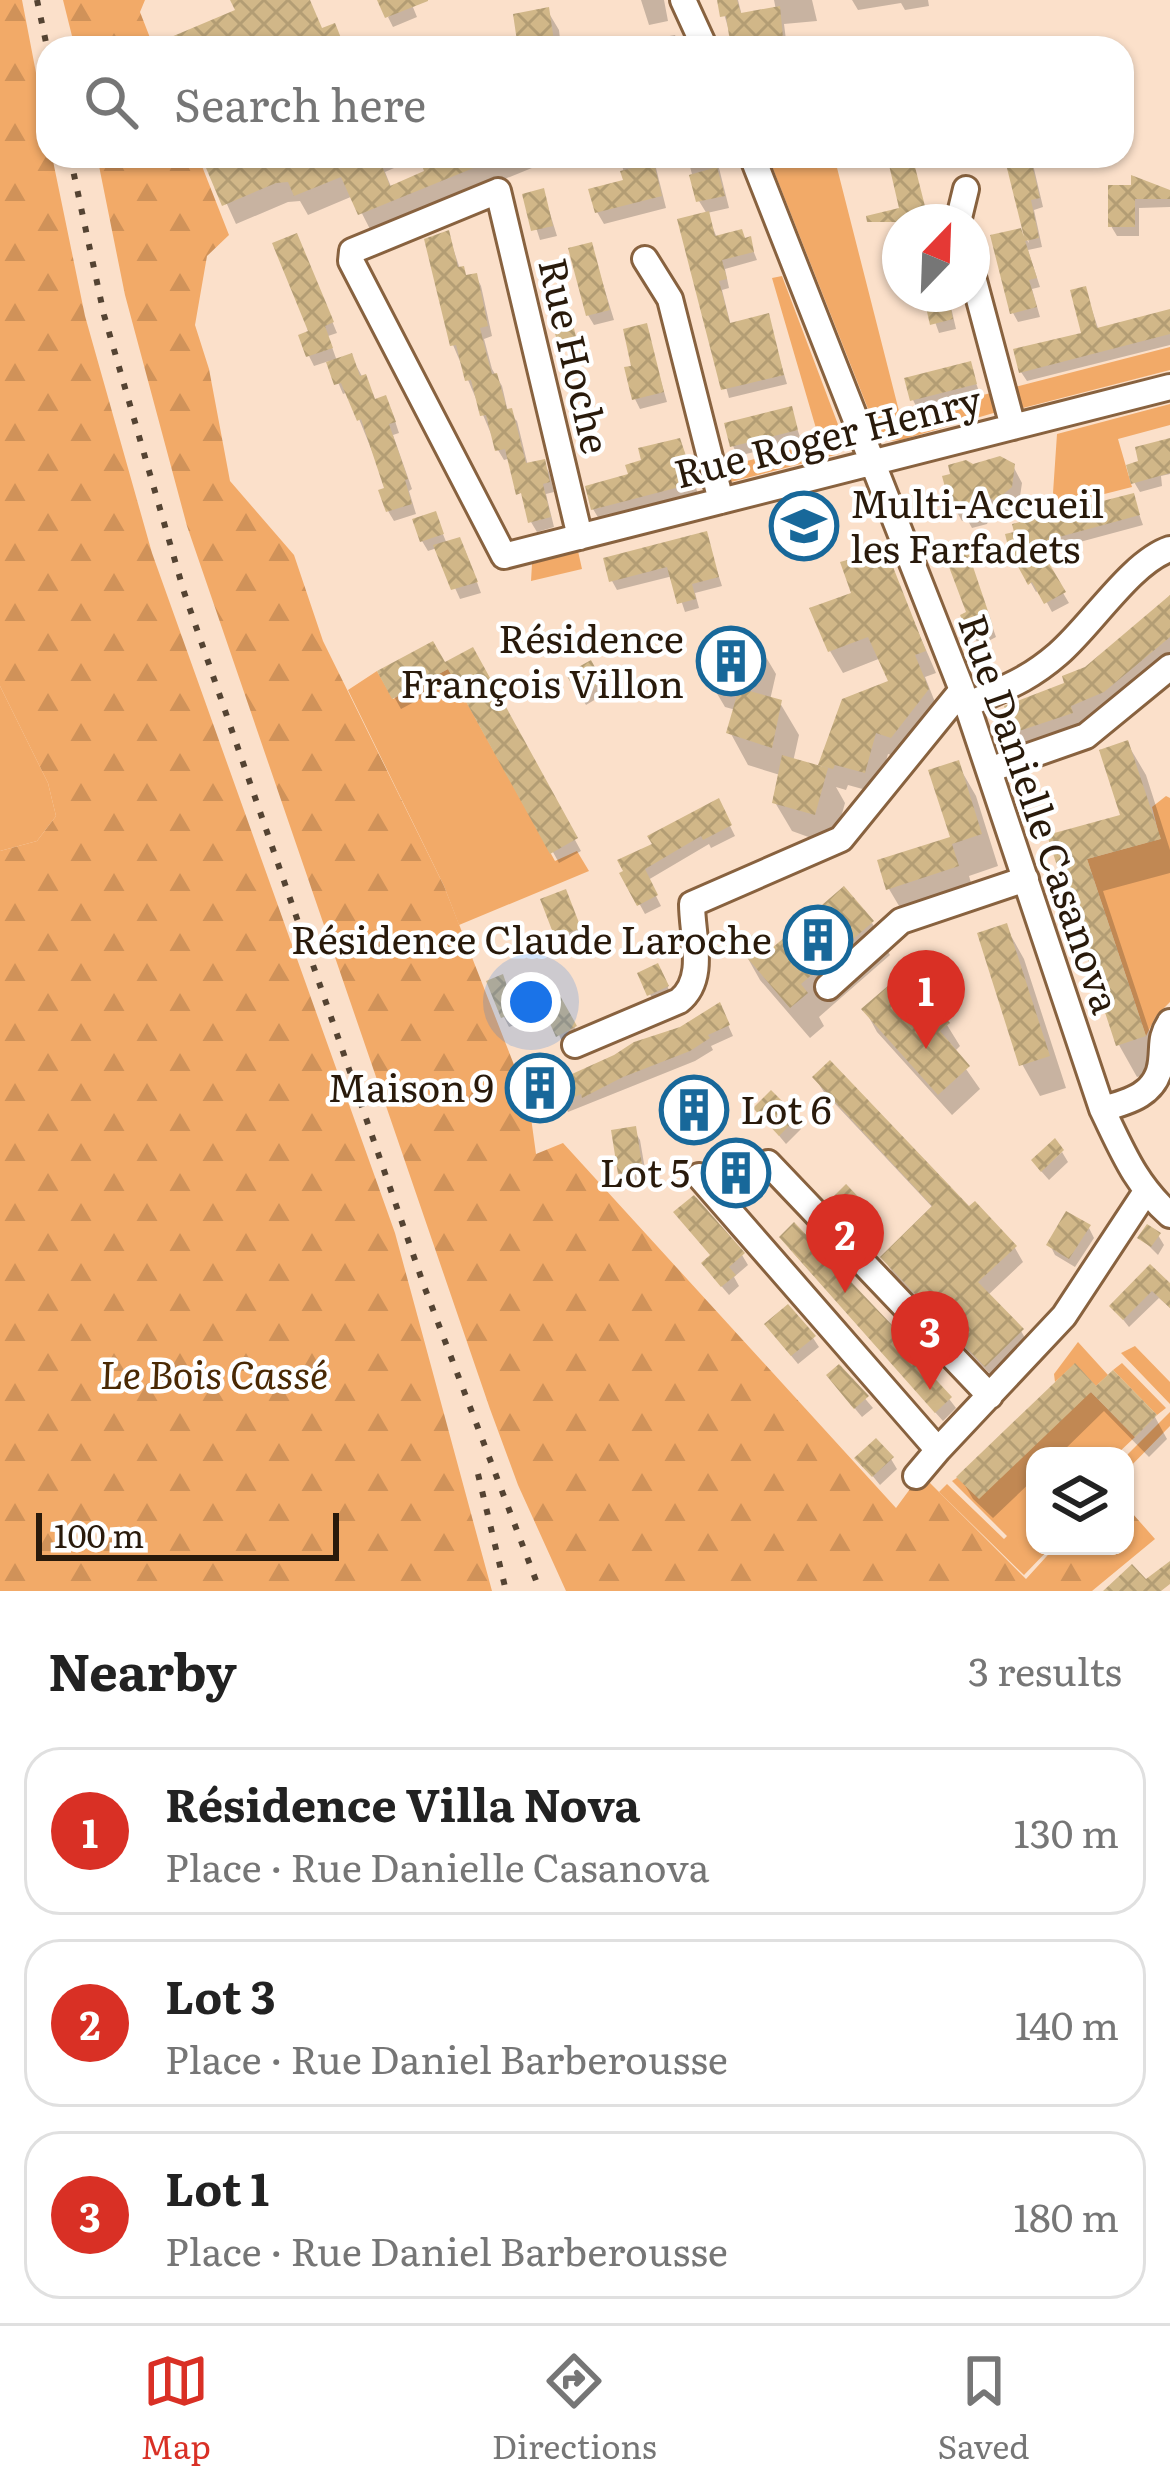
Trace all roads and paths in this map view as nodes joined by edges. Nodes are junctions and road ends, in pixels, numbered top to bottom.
1 (683, 0) edge
2 (700, 36) edge
3 (757, 168) edge
4 (966, 189) dead end
5 (962, 204) edge
6 (645, 259) dead end
7 (982, 312) edge
8 (1170, 387) edge
9 (1013, 428) junction
10 (872, 462) junction
11 (721, 501) junction
12 (580, 537) junction
13 (1170, 549) edge
14 (504, 556) joint
15 (1170, 667) edge
16 (965, 698) junction
17 (989, 770) junction
18 (1026, 879) junction
19 (828, 987) dead end
20 (1170, 1022) edge
21 (574, 1046) dead end
22 (1102, 1109) junction
23 (768, 1163) dead end
24 (699, 1176) dead end
25 (1145, 1193) junction
26 (1170, 1215) edge
27 (990, 1396) junction
28 (938, 1450) junction
29 (916, 1476) dead end

1 - 2 street
3 - 10 street, Rue Danielle Casanova
4 - 5 street
6 - 11 street
7 - 9 street
8 - 9 street, Rue Roger Henry
9 - 10 street, Rue Roger Henry
10 - 11 street, Rue Roger Henry
10 - 16 street, Rue Danielle Casanova
11 - 12 street, Rue Roger Henry
12 - 14 street, Rue Roger Henry
12 - 14 street, Rue Hoche
13 - 16 street
15 - 17 street
16 - 17 street, Rue Danielle Casanova
16 - 21 street
17 - 18 street, Rue Danielle Casanova
18 - 19 street
18 - 22 street, Rue Danielle Casanova
20 - 22 street
22 - 25 street, Rue Danielle Casanova
23 - 27 street
24 - 28 street
25 - 26 street, Rue Danielle Casanova
25 - 27 street
27 - 28 street
28 - 29 street

